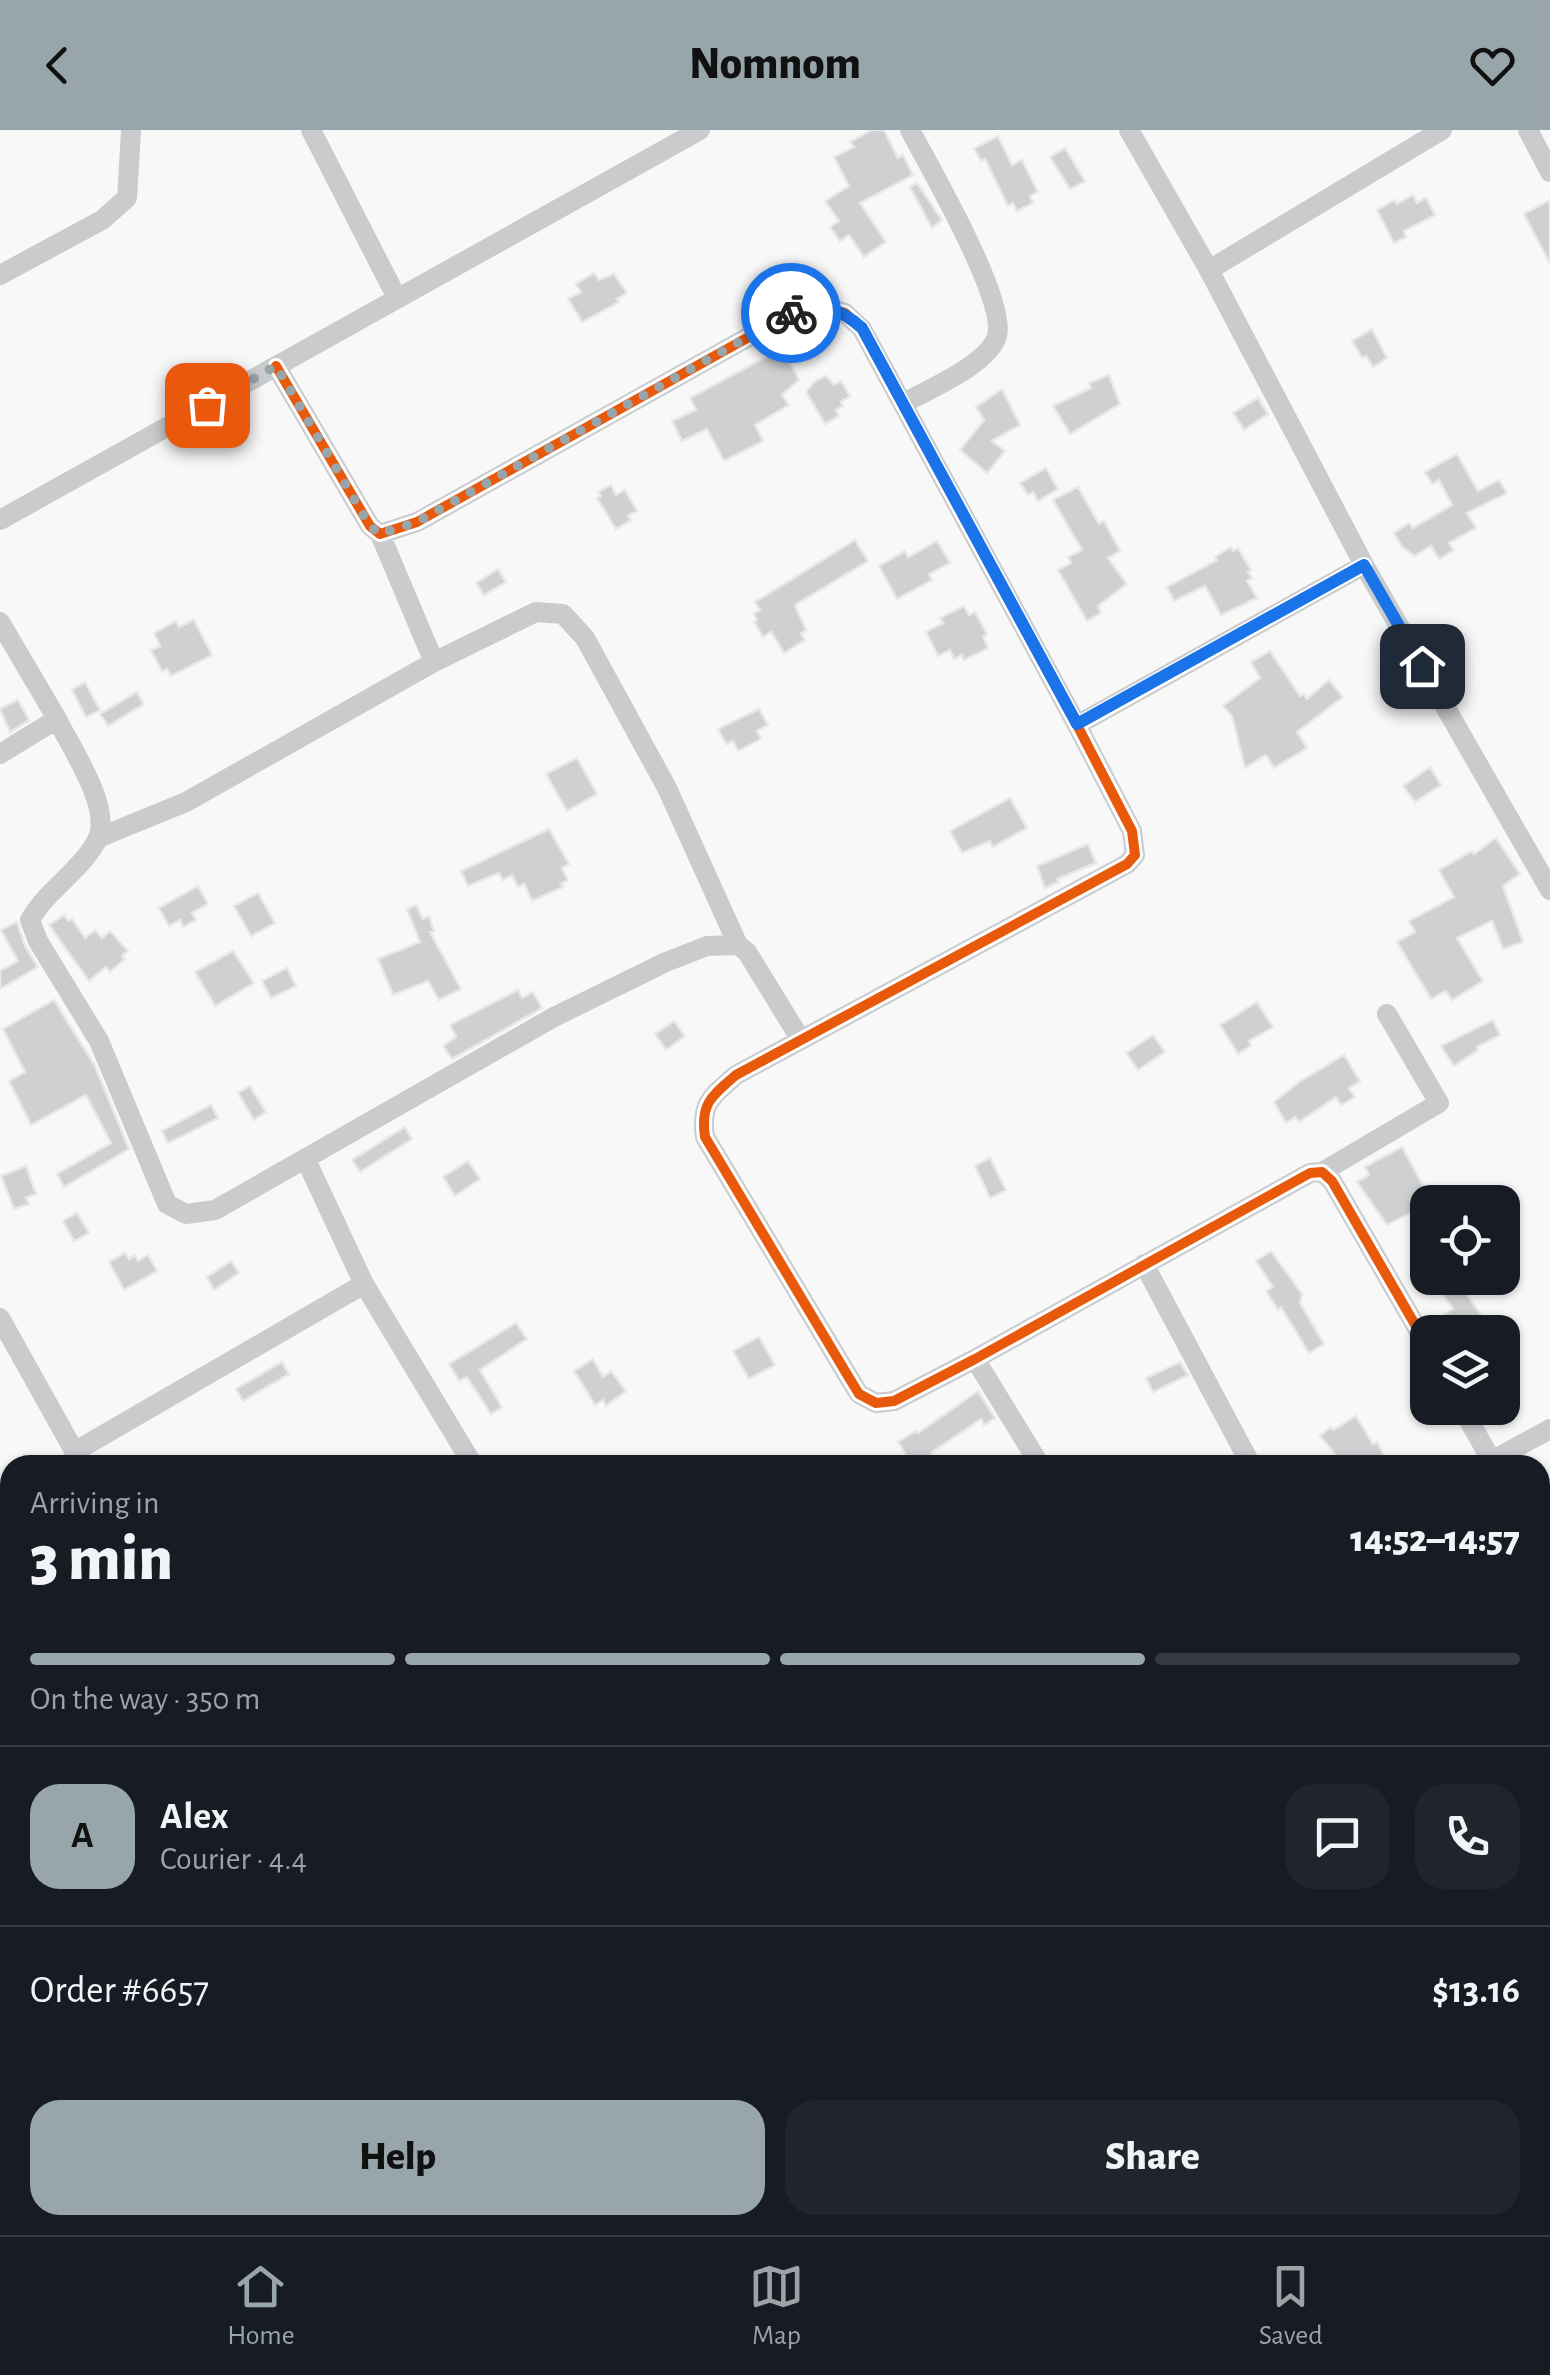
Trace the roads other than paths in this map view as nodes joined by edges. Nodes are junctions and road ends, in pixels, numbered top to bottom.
1 (131, 130) edge
2 (312, 130) edge
3 (700, 130) edge
4 (910, 130) edge
5 (1130, 130) edge
6 (1442, 130) edge
7 (1528, 130) edge
8 (1550, 172) edge
9 (1210, 270) junction
10 (0, 275) edge
11 (398, 298) junction
12 (276, 366) junction
13 (904, 403) junction
14 (0, 520) edge
15 (380, 534) junction
16 (1364, 565) junction
17 (0, 622) edge
18 (434, 662) junction
19 (56, 719) junction
20 (1077, 724) junction
21 (0, 754) edge
22 (98, 838) junction
23 (1550, 890) edge
24 (738, 945) junction
25 (1387, 1014) dead end
26 (801, 1040) junction
27 (306, 1160) junction
28 (1322, 1172) junction
29 (1144, 1264) junction
30 (364, 1284) junction
31 (1410, 1316) edge
32 (0, 1318) edge
33 (976, 1359) junction
34 (1470, 1425) edge
35 (1550, 1429) edge
36 (76, 1455) edge
37 (83, 1455) edge
38 (467, 1455) edge
39 (1028, 1455) edge
40 (1246, 1455) edge
41 (1486, 1455) edge
42 (1505, 1455) edge

1 - 10 street
2 - 11 street
3 - 11 street
4 - 13 street
5 - 9 street
6 - 9 street
7 - 8 street
9 - 16 street
11 - 12 street
12 - 14 street
12 - 15 street
13 - 15 street
13 - 20 street
15 - 18 street
16 - 20 street
16 - 23 street
17 - 19 street
18 - 22 street
18 - 24 street
19 - 21 street
19 - 22 street
20 - 26 street
22 - 27 street
24 - 26 street
24 - 27 street
25 - 28 street
26 - 33 street
27 - 30 street
28 - 29 street
28 - 31 street
29 - 33 street
29 - 40 street
30 - 37 street
30 - 38 street
32 - 36 street
33 - 39 street
34 - 41 street
35 - 42 street

